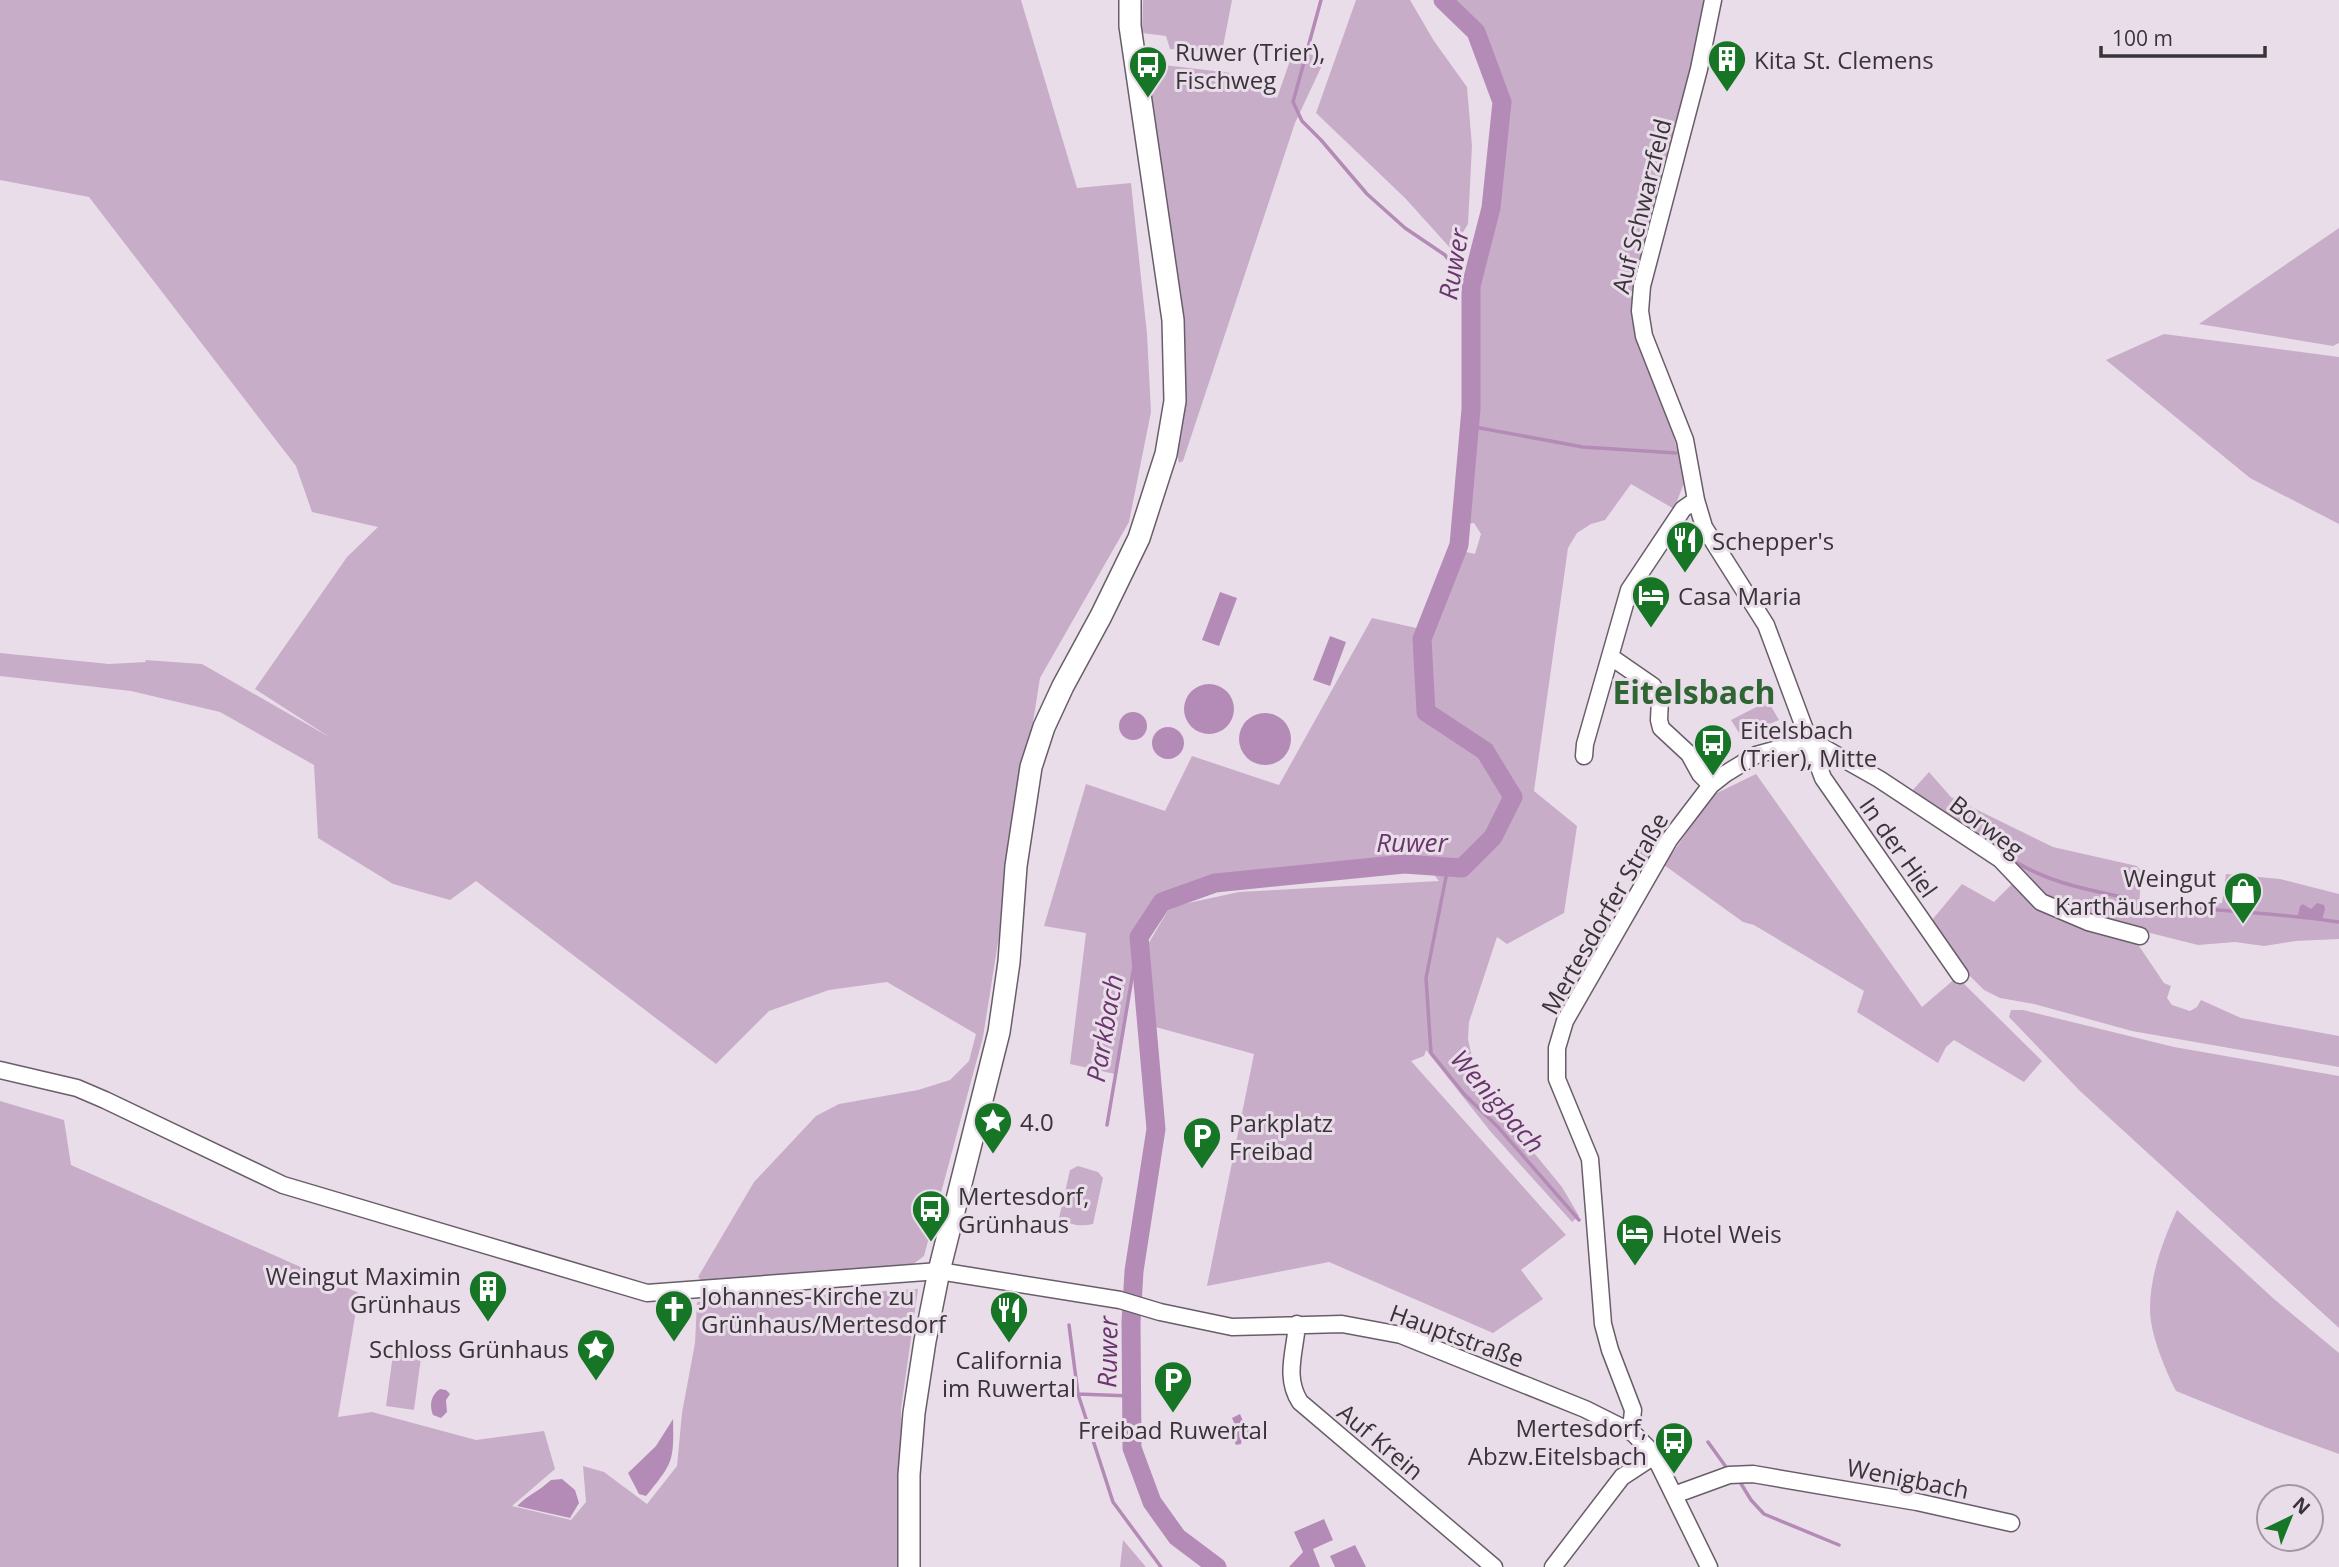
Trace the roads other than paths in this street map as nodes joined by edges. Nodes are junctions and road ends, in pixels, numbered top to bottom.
1 (1130, 0) edge
2 (1713, 0) edge
3 (1696, 500) junction
4 (1611, 657) junction
5 (1810, 740) junction
6 (1584, 756) dead end
7 (1711, 785) junction
8 (2140, 936) dead end
9 (1960, 975) dead end
10 (0, 1070) edge
11 (939, 1271) junction
12 (1297, 1324) junction
13 (1628, 1430) junction
14 (1654, 1456) junction
15 (1674, 1495) junction
16 (2011, 1523) dead end
17 (909, 1567) edge
18 (1494, 1567) edge
19 (1553, 1567) edge
20 (1709, 1567) edge

1 - 11 main road
2 - 3 street, Auf Schwarzfeld
3 - 4 street
3 - 5 street, Auf Schwarzfeld
4 - 6 street
4 - 7 street
5 - 7 street, Mertesdorfer Straße
5 - 8 street, Borweg
5 - 9 street, In der Hiel
7 - 13 street, Mertesdorfer Straße
10 - 11 street, Hauptstraße
11 - 12 street, Hauptstraße
11 - 17 main road
12 - 13 street, Hauptstraße
12 - 18 street, Auf Krein
13 - 14 street, Hauptstraße
14 - 15 street, Hauptstraße
14 - 19 street
15 - 16 street, Wenigbach
15 - 20 street, Hauptstraße

